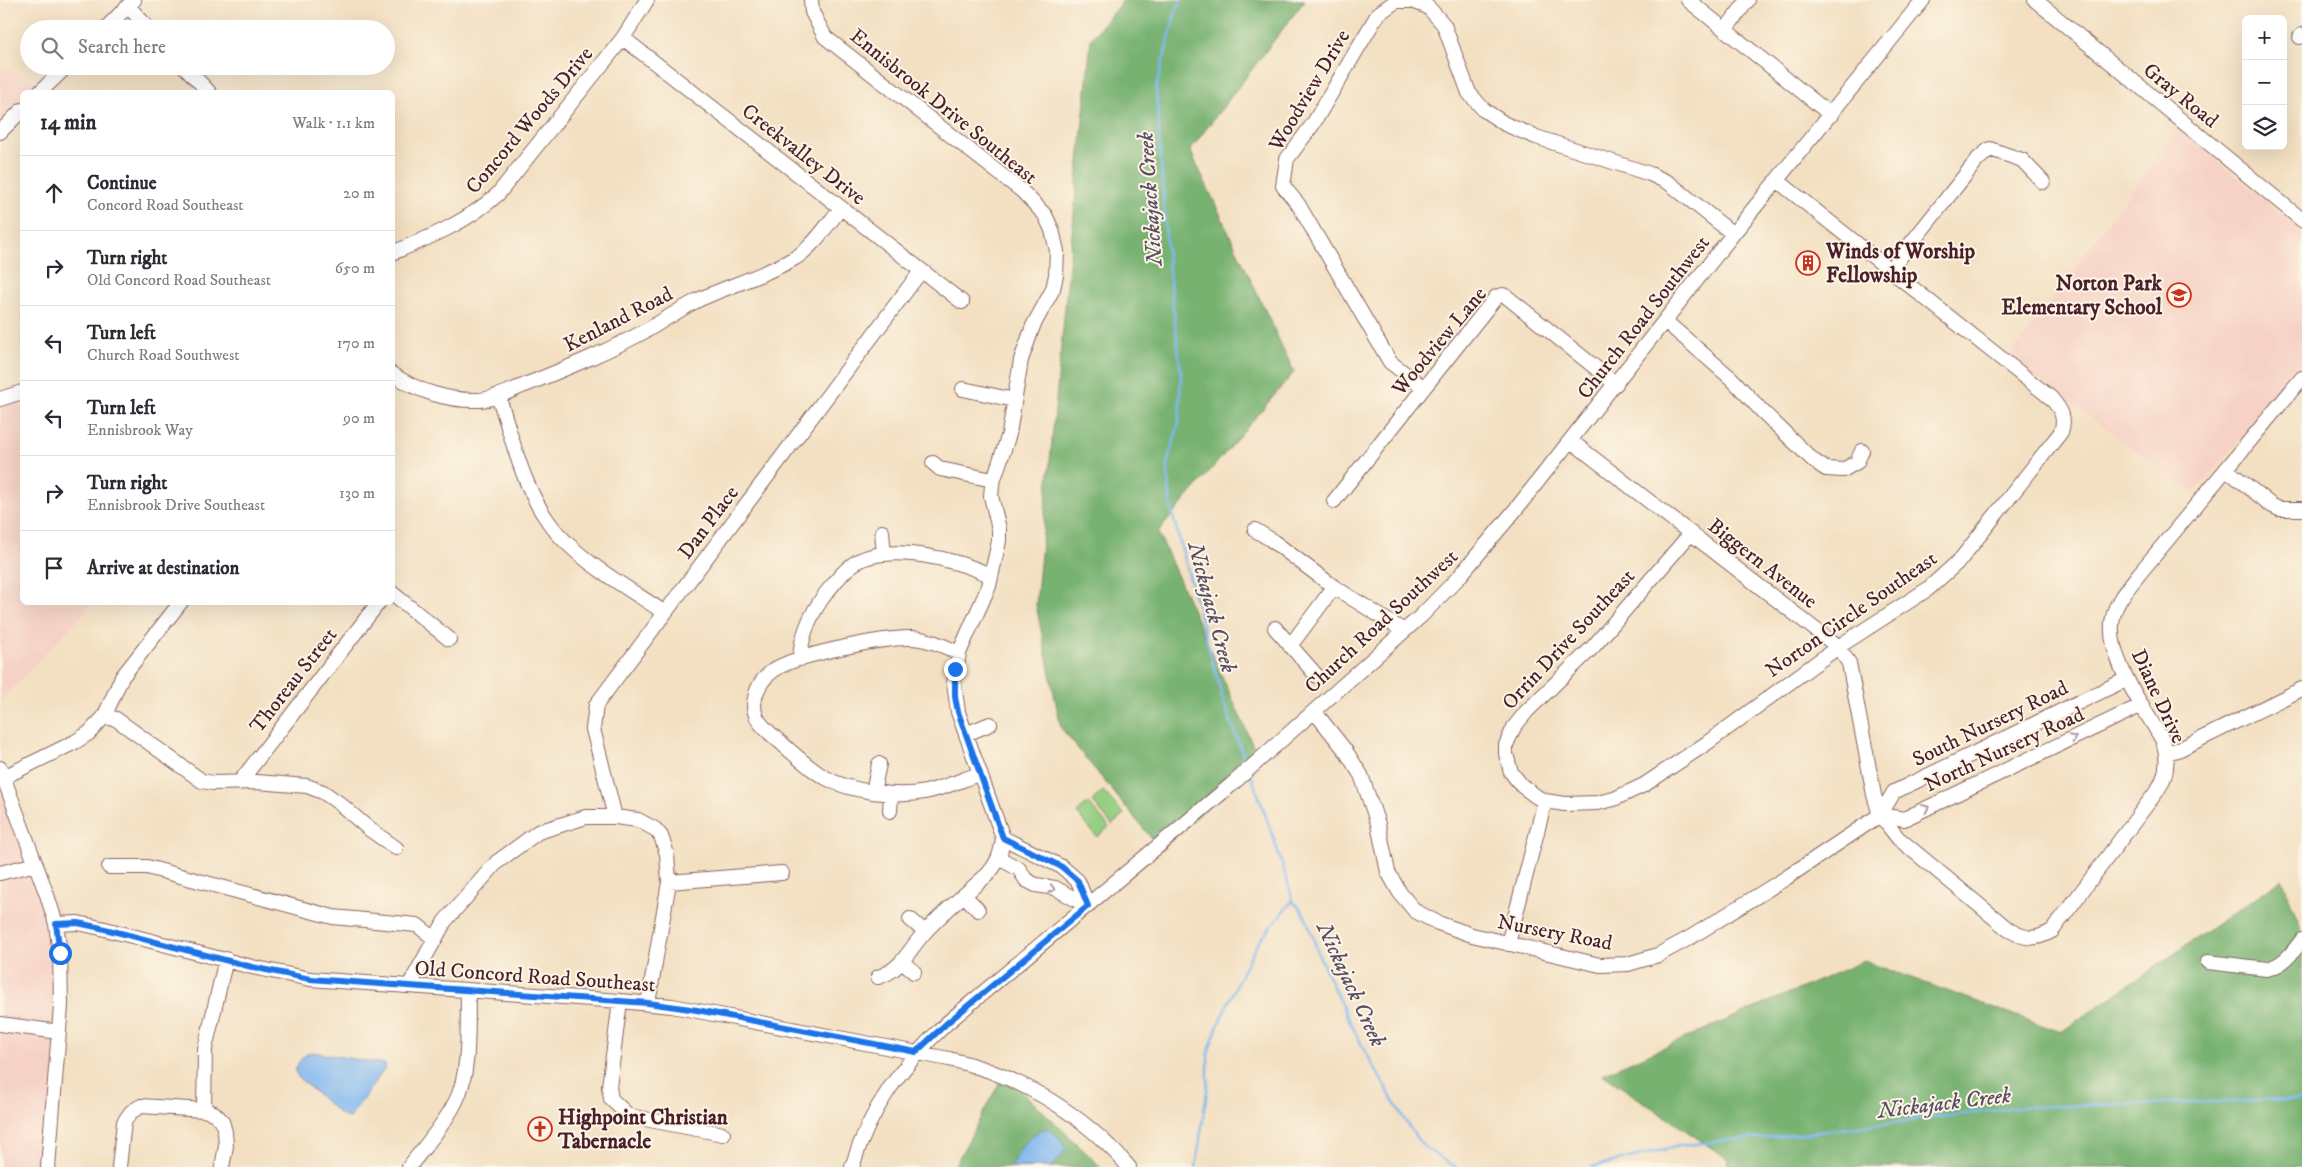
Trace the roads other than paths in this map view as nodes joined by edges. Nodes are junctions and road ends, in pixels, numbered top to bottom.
1 (647, 0) edge
2 (811, 0) edge
3 (1688, 0) edge
4 (1748, 0) edge
5 (1923, 0) edge
6 (2035, 0) edge
7 (131, 3) edge
8 (114, 20) edge
9 (143, 20) edge
10 (1725, 30) junction
11 (623, 38) junction
12 (58, 75) edge
13 (193, 75) edge
14 (42, 90) edge
15 (207, 90) edge
16 (20, 112) edge
17 (1831, 115) junction
18 (0, 132) edge
19 (1778, 181) junction
20 (2043, 182) dead end
21 (840, 208) junction
22 (2302, 220) edge
23 (1733, 234) junction
24 (395, 252) edge
25 (1890, 270) junction
26 (921, 271) junction
27 (962, 302) dead end
28 (1665, 321) junction
29 (395, 376) edge
30 (2302, 378) edge
31 (1616, 384) junction
32 (1424, 388) junction
33 (963, 389) dead end
34 (20, 393) edge
35 (496, 396) junction
36 (0, 399) edge
37 (1014, 400) junction
38 (1571, 441) junction
39 (1862, 451) dead end
40 (933, 462) dead end
41 (2226, 469) junction
42 (993, 480) junction
43 (1334, 501) dead end
44 (2302, 509) edge
45 (1255, 530) dead end
46 (882, 532) dead end
47 (1691, 533) junction
48 (884, 554) junction
49 (991, 576) junction
50 (1334, 587) junction
51 (395, 595) edge
52 (179, 605) edge
53 (377, 605) edge
54 (665, 613) junction
55 (1275, 628) dead end
56 (1404, 631) junction
57 (449, 639) dead end
58 (1290, 646) junction
59 (1838, 647) junction
60 (959, 653) junction
61 (800, 659) junction
62 (1317, 676) dead end
63 (2127, 679) junction
64 (2302, 689) edge
65 (2142, 705) junction
66 (1314, 710) junction
67 (104, 717) junction
68 (990, 724) dead end
69 (966, 734) junction
70 (2167, 753) junction
71 (879, 764) dead end
72 (2, 772) edge
73 (979, 774) junction
74 (239, 783) junction
75 (873, 792) junction
76 (891, 795) junction
77 (1545, 801) junction
78 (890, 811) dead end
79 (1880, 815) junction
80 (615, 816) junction
81 (1003, 838) junction
82 (396, 848) dead end
83 (1033, 852) junction
84 (999, 858) junction
85 (36, 864) junction
86 (109, 867) dead end
87 (1019, 869) junction
88 (0, 873) edge
89 (782, 873) dead end
90 (669, 882) junction
91 (965, 896) junction
92 (1088, 906) junction
93 (978, 910) dead end
94 (910, 919) dead end
95 (56, 924) junction
96 (924, 932) junction
97 (435, 939) junction
98 (2302, 940) edge
99 (1508, 944) junction
100 (226, 960) junction
101 (902, 962) junction
102 (2208, 962) dead end
103 (914, 972) dead end
104 (878, 976) dead end
105 (409, 986) junction
106 (468, 990) junction
107 (620, 1001) junction
108 (648, 1003) junction
109 (0, 1024) edge
110 (59, 1032) junction
111 (916, 1052) junction
112 (204, 1110) junction
113 (723, 1134) dead end
114 (48, 1167) edge
115 (119, 1167) edge
116 (222, 1167) edge
117 (409, 1167) edge
118 (852, 1167) edge
119 (1129, 1167) edge

1 - 11 street, Concord Woods Drive
2 - 37 street, Ennisbrook Drive Southeast
3 - 10 street
4 - 10 street
5 - 17 street, Church Road Southwest
6 - 22 street, Gray Road
7 - 8 street
7 - 9 street
10 - 17 street
11 - 21 street, Creekvalley Drive
11 - 24 street, Concord Woods Drive
12 - 14 street
13 - 15 street
16 - 18 street
17 - 19 street, Church Road Southwest
19 - 23 street, Church Road Southwest
19 - 25 street, Norton Circle Southeast
20 - 25 street
21 - 26 street, Creekvalley Drive
21 - 35 street, Kenland Road
23 - 28 street, Church Road Southwest
23 - 32 street, Woodview Drive
25 - 59 street, Norton Circle Southeast
26 - 27 street, Creekvalley Drive
26 - 54 street, Dan Place
28 - 31 street, Church Road Southwest
28 - 39 street
29 - 35 street, Kenland Road
30 - 41 street, Diane Drive
31 - 32 street, Woodview Lane
31 - 38 street, Church Road Southwest
32 - 43 street, Woodview Lane
33 - 37 street
34 - 36 street
35 - 54 street
37 - 42 street
38 - 47 street, Biggern Avenue
38 - 56 street, Church Road Southwest
40 - 42 street
41 - 44 street
41 - 63 street, Diane Drive
42 - 49 street
45 - 50 street
46 - 48 street
47 - 59 street, Biggern Avenue
47 - 77 street, Orrin Drive Southeast
48 - 49 street
48 - 61 street
49 - 60 street
50 - 56 street
50 - 58 street
51 - 57 street
52 - 67 street
53 - 74 street, Thoreau Street
54 - 80 street, Dan Place
55 - 58 street
56 - 66 street, Church Road Southwest
58 - 62 street
59 - 77 street, Norton Circle Southeast
59 - 79 street, Biggern Avenue
60 - 61 street
60 - 69 street
61 - 75 street
63 - 65 street, Diane Drive
63 - 79 street, South Nursery Road
64 - 70 street
65 - 70 street, Diane Drive
79 -> 65 street, North Nursery Road
66 - 92 street, Church Road Southwest
66 - 99 street, Nursery Road
67 - 72 street
67 - 74 street
68 - 69 street
69 - 73 street
70 - 79 street, Diane Drive
71 - 75 street
72 - 85 street
73 - 76 street
73 - 81 street
74 - 82 street
75 - 76 street
76 - 78 street
77 - 99 street
79 - 99 street, Nursery Road
80 - 90 street
80 - 97 street
81 - 83 street
81 - 84 street
83 - 87 street
83 - 92 street
84 - 87 street
84 - 91 street
85 - 88 street
85 - 95 street
86 - 97 street
87 -> 92 street
89 - 90 street
90 - 108 street
91 - 93 street
91 - 96 street
92 - 111 street, Church Road Southwest
94 - 96 street
95 - 100 street, Old Concord Road Southeast
95 - 110 street
96 - 101 street
97 - 105 street
98 - 102 street
100 - 105 street, Old Concord Road Southeast
100 - 112 street
101 - 103 street
101 - 104 street
105 - 106 street, Old Concord Road Southeast
106 - 107 street, Old Concord Road Southeast
106 - 117 street
107 - 108 street, Old Concord Road Southeast
107 - 113 street
108 - 111 street, Old Concord Road Southeast
109 - 110 street
110 - 114 street
111 - 118 street, Church Road Southwest
111 - 119 street, Old Concord Road Southeast
112 - 115 street
112 - 116 street

